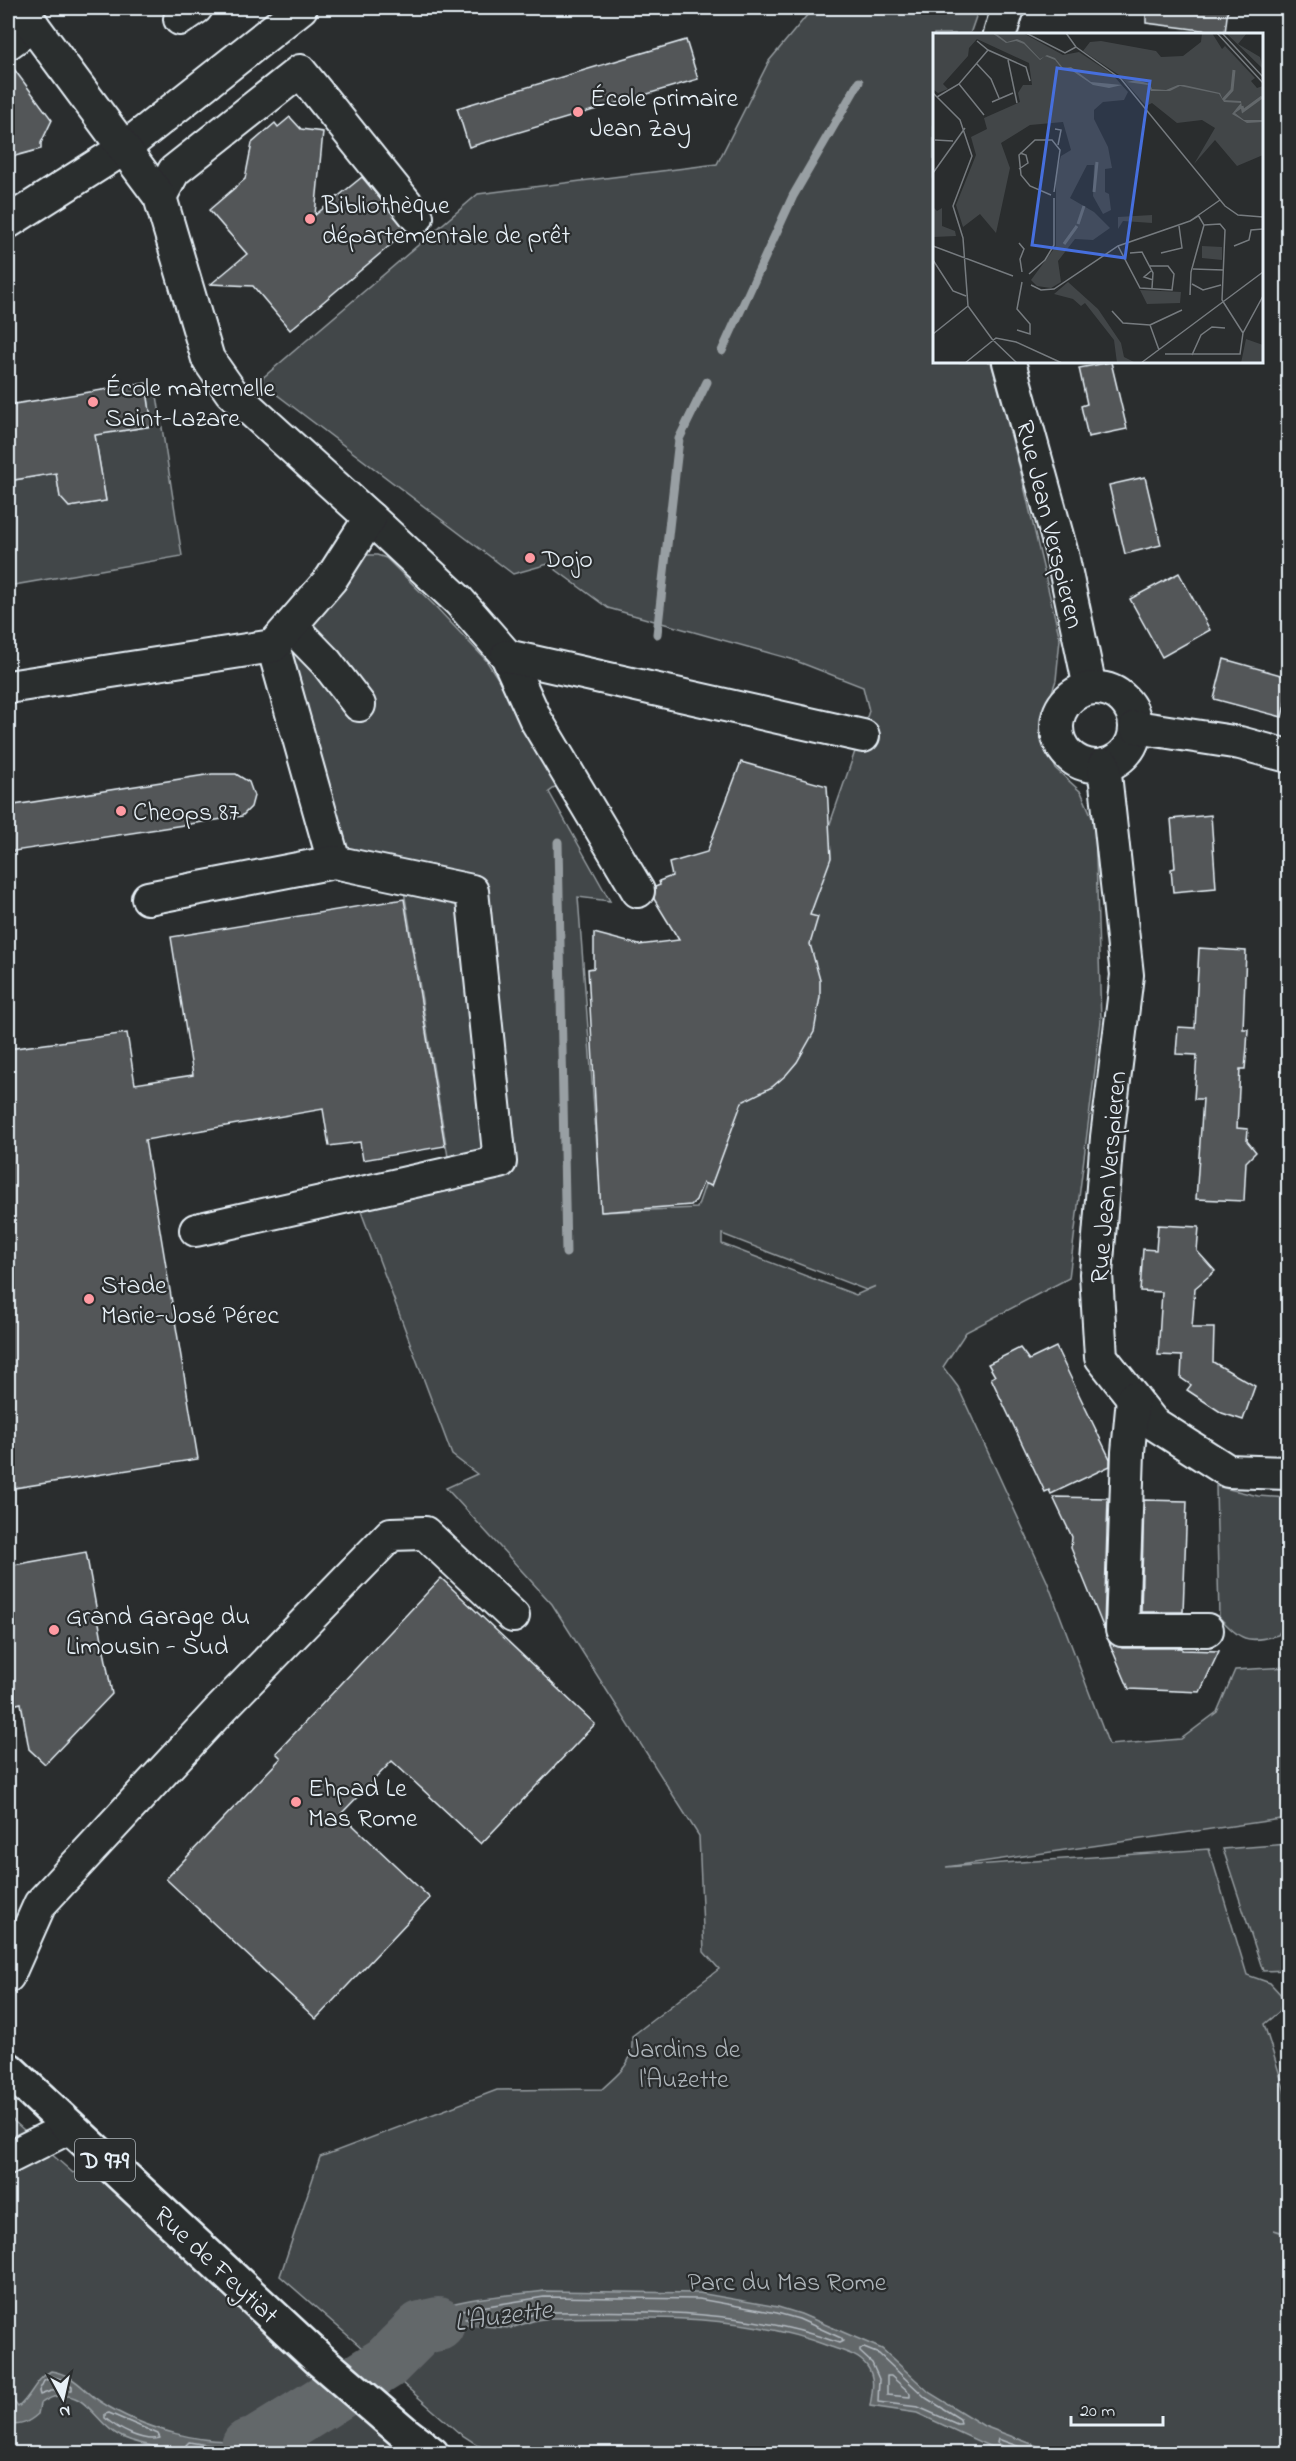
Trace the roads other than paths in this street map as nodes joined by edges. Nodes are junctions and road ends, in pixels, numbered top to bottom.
1 (301, 8) edge
2 (1008, 8) edge
3 (26, 16) edge
4 (1000, 33) edge
5 (8, 44) edge
6 (123, 149) junction
7 (160, 197) junction
8 (417, 217) dead end
9 (8, 222) edge
10 (1009, 363) edge
11 (370, 519) junction
12 (282, 636) junction
13 (507, 656) junction
14 (8, 687) edge
15 (1090, 688) junction
16 (359, 705) dead end
17 (1136, 726) junction
18 (864, 736) dead end
19 (1288, 756) edge
20 (1104, 765) junction
21 (334, 862) junction
22 (638, 891) dead end
23 (148, 898) dead end
24 (196, 1230) dead end
25 (1133, 1398) junction
26 (1288, 1473) edge
27 (513, 1616) dead end
28 (1207, 1630) dead end
29 (8, 1976) edge
30 (8, 2069) edge
31 (70, 2127) junction
32 (8, 2158) edge
33 (432, 2454) edge

1 - 6 street
2 - 4 street
3 - 5 street
3 - 6 street
6 - 7 street
6 - 9 street
7 - 8 street
7 - 11 street
10 - 15 street, Rue Jean Verspieren
11 - 12 street
11 - 13 street
12 - 14 street
12 - 16 street
12 - 21 street
13 - 18 street
13 - 22 street
15 - 17 street
15 - 20 street
17 - 19 street
17 - 20 street
20 - 25 street, Rue Jean Verspieren
21 - 23 street
21 - 24 street
25 - 26 street, Rue Jean Verspieren
25 - 28 street
27 - 29 street
30 - 31 main road, Rue de Feytiat / D 979
31 - 32 street
31 - 33 main road, Rue de Feytiat / D 979

